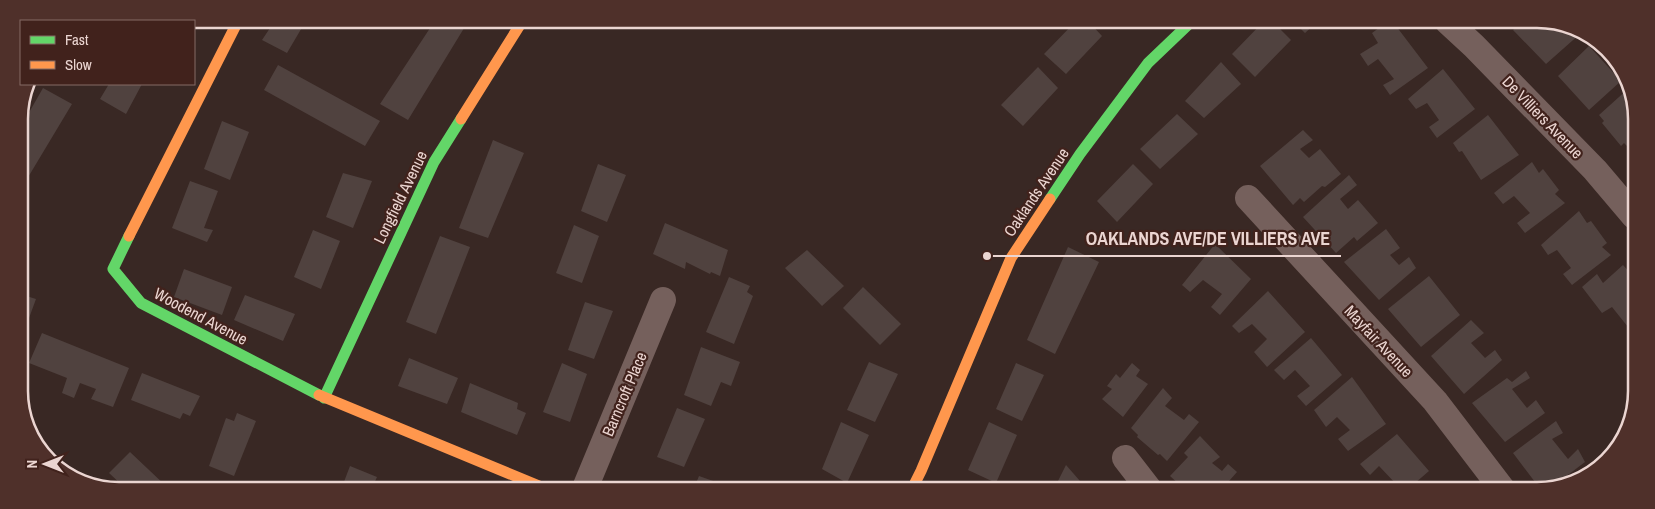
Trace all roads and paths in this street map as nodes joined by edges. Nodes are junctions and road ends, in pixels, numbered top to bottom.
1 (234, 28) edge
2 (518, 28) edge
3 (1185, 28) edge
4 (1454, 28) edge
5 (1248, 198) dead end
6 (1628, 209) edge
7 (663, 300) dead end
8 (324, 398) junction
9 (1124, 458) dead end
10 (916, 481) edge
11 (1143, 481) edge
12 (1496, 481) edge
13 (529, 482) edge
14 (587, 482) edge

1 - 8 street, Woodend Avenue
2 - 8 street, Longfield Avenue
3 - 10 street, Oaklands Avenue
4 - 6 street, De Villiers Avenue
5 - 12 street, Mayfair Avenue
7 - 14 street, Barncroft Place
8 - 13 street, Woodend Avenue
9 - 11 street

